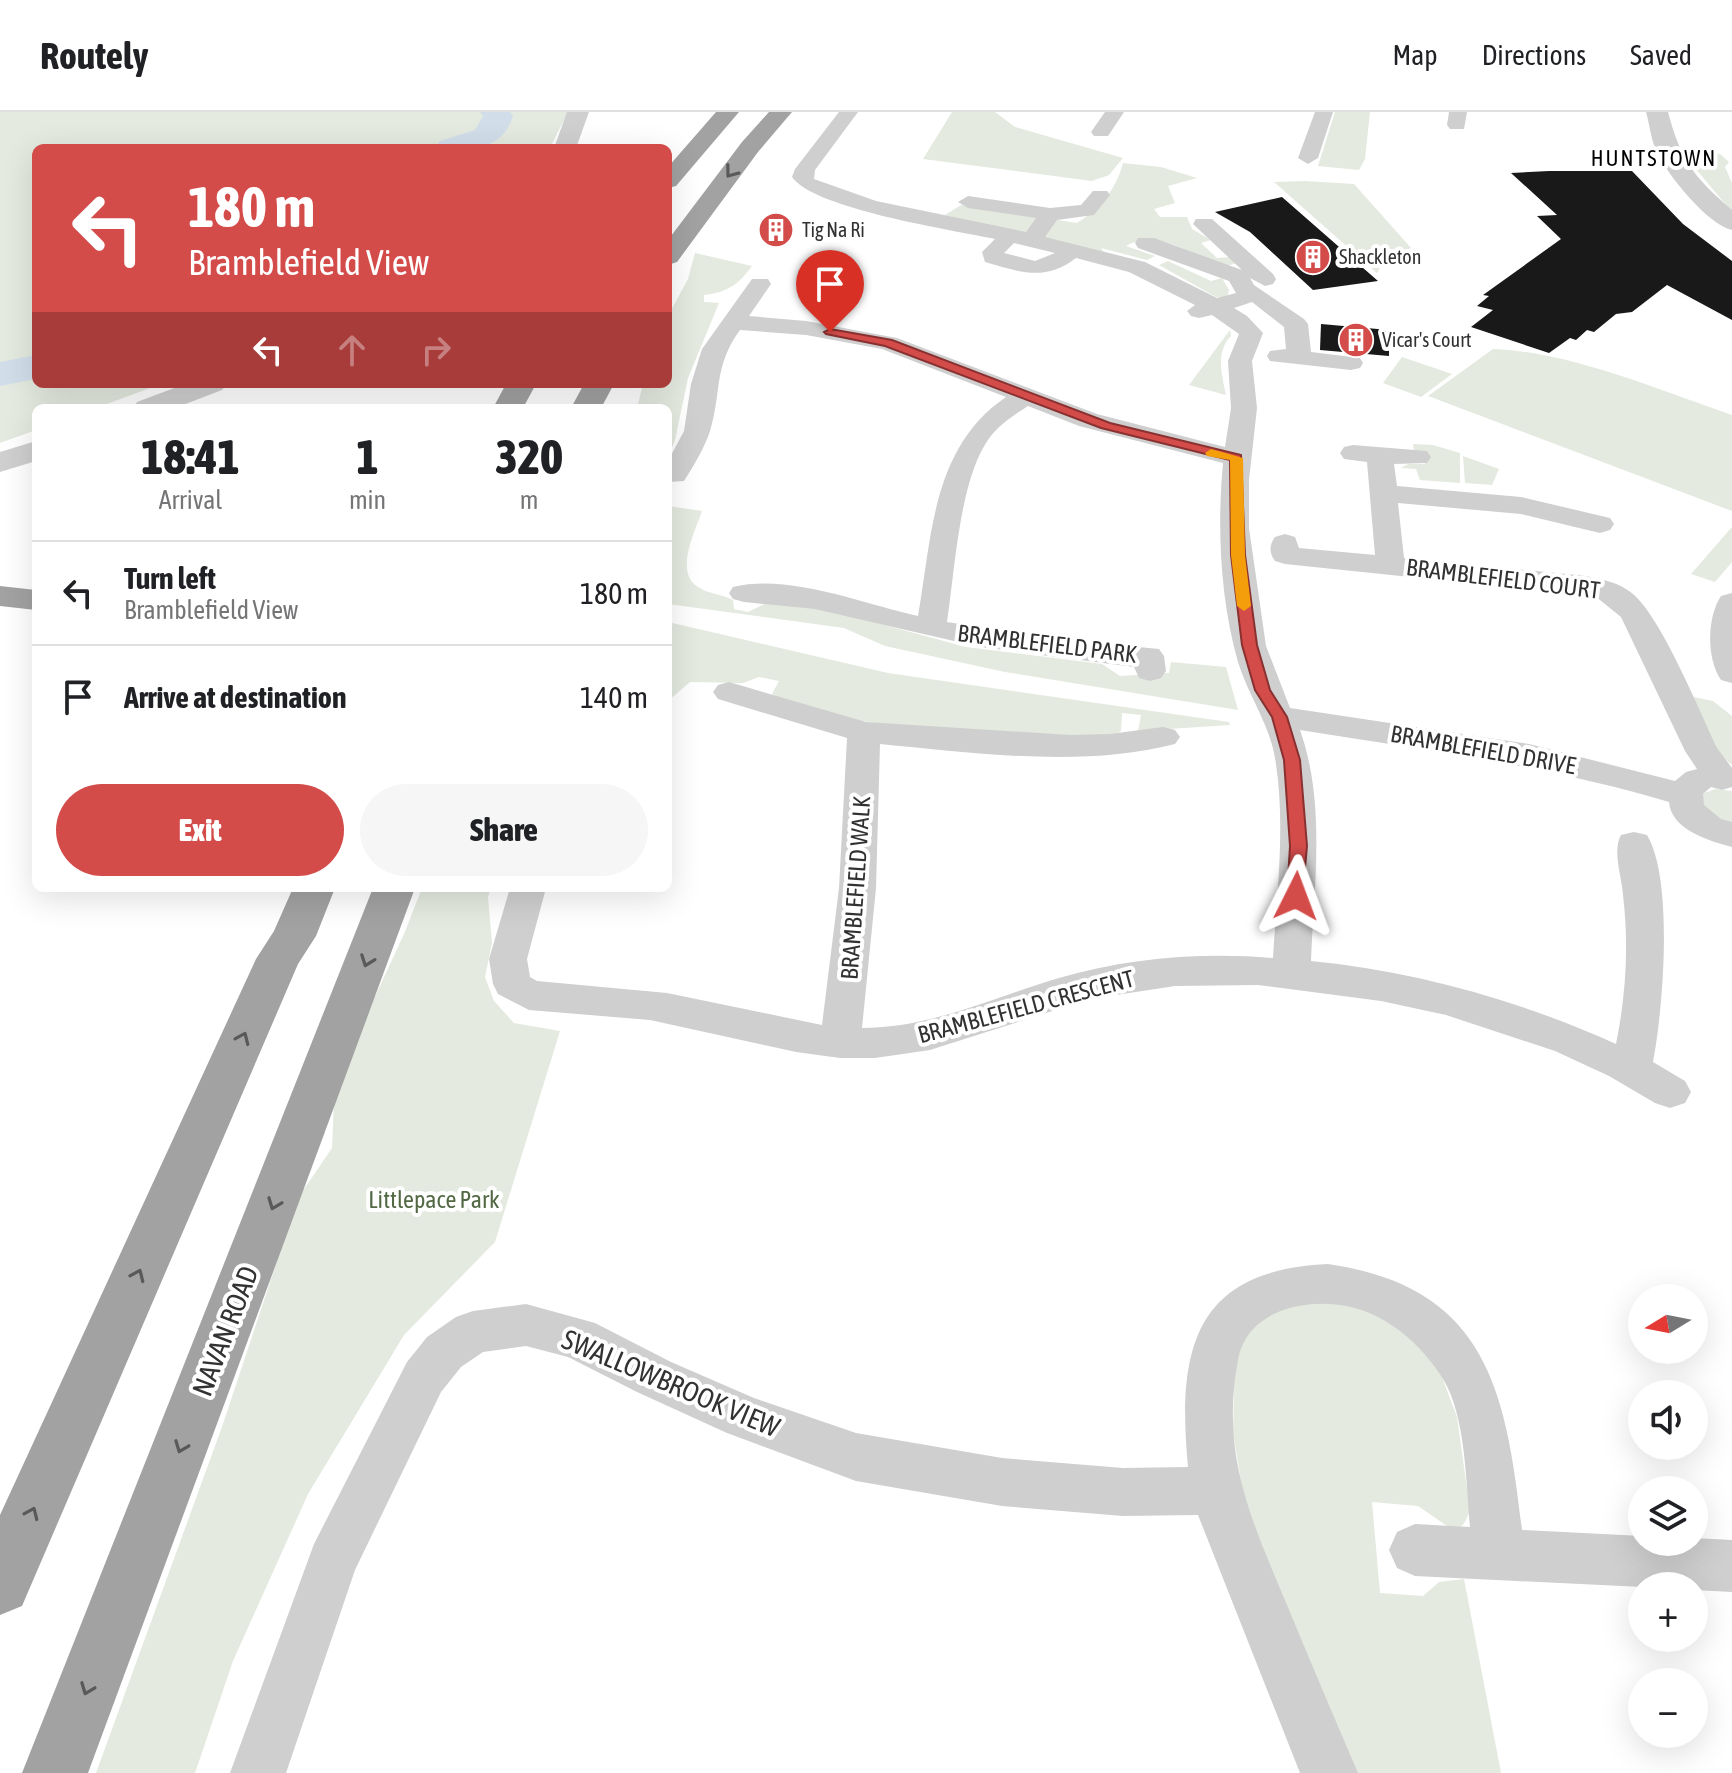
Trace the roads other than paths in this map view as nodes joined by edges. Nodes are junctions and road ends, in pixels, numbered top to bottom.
1 (578, 112) edge
2 (728, 112) edge
3 (781, 112) edge
4 (849, 112) edge
5 (1115, 112) edge
6 (1324, 112) edge
7 (1657, 112) edge
8 (1101, 132) dead end
9 (566, 144) edge
10 (697, 145) junction
11 (1308, 158) dead end
12 (672, 170) edge
13 (672, 176) edge
14 (1100, 195) dead end
15 (968, 202) dead end
16 (1050, 214) junction
17 (1732, 223) edge
18 (1204, 224) dead end
19 (1021, 238) junction
20 (1146, 243) dead end
21 (1073, 250) junction
22 (672, 252) edge
23 (1253, 279) junction
24 (746, 291) dead end
25 (1213, 306) junction
26 (1184, 315) dead end
27 (732, 322) junction
28 (1351, 363) dead end
29 (201, 388) edge
30 (1025, 396) junction
31 (159, 404) edge
32 (32, 451) edge
33 (1418, 457) dead end
34 (1237, 458) junction
35 (0, 463) edge
36 (674, 475) dead end
37 (1386, 494) junction
38 (1602, 522) dead end
39 (1285, 543) dead end
40 (1390, 564) junction
41 (744, 593) dead end
42 (0, 596) edge
43 (32, 600) edge
44 (1732, 602) edge
45 (931, 628) junction
46 (1150, 671) dead end
47 (1732, 673) edge
48 (729, 692) dead end
49 (1280, 717) junction
50 (864, 732) junction
51 (1143, 733) dead end
52 (1727, 780) edge
53 (1684, 795) junction
54 (1732, 835) edge
55 (1634, 844) dead end
56 (311, 892) edge
57 (392, 892) edge
58 (527, 892) edge
59 (298, 912) edge
60 (1291, 972) junction
61 (840, 1043) junction
62 (1631, 1068) junction
63 (1670, 1092) dead end
64 (1216, 1491) junction
65 (1415, 1550) dead end
66 (1499, 1553) junction
67 (1732, 1566) edge
68 (0, 1584) edge
69 (258, 1772) edge
70 (55, 1773) edge
71 (1329, 1773) edge

1 - 9 street
2 - 10 highway
3 -> 22 highway
4 - 19 street
5 - 8 street
6 - 11 street
7 - 17 street
10 - 12 highway
10 - 13 highway
14 - 16 street
15 - 16 street
16 - 19 street
18 - 23 street
19 - 21 street
19 - 21 street
20 - 23 street
21 - 25 street
23 - 25 street
23 - 28 street
24 - 27 street
25 - 26 street
25 - 34 street
27 - 30 street
27 - 36 street
29 - 31 street
30 - 34 street
30 - 45 street, BRAMBLEFIELD PARK
32 - 35 street
33 - 37 street
34 - 49 street
37 - 38 street
37 - 40 street
39 - 40 street, BRAMBLEFIELD COURT
40 - 52 street, BRAMBLEFIELD COURT
41 - 45 street, BRAMBLEFIELD PARK
42 - 43 highway
44 - 47 street
45 - 46 street, BRAMBLEFIELD PARK
48 - 50 street
49 - 53 street, BRAMBLEFIELD DRIVE
49 - 60 street
50 - 51 street
50 - 61 street, BRAMBLEFIELD WALK
52 - 53 street
53 - 54 street
55 - 62 street
56 - 59 highway
57 -> 70 highway, NAVAN ROAD
58 - 61 street, BRAMBLEFIELD CRESCENT
68 -> 59 highway
60 - 61 street, BRAMBLEFIELD CRESCENT
60 - 62 street, BRAMBLEFIELD CRESCENT
62 - 63 street, BRAMBLEFIELD CRESCENT
64 - 66 street
64 - 69 street, SWALLOWBROOK VIEW
64 - 71 street
65 - 66 street
66 - 67 street

